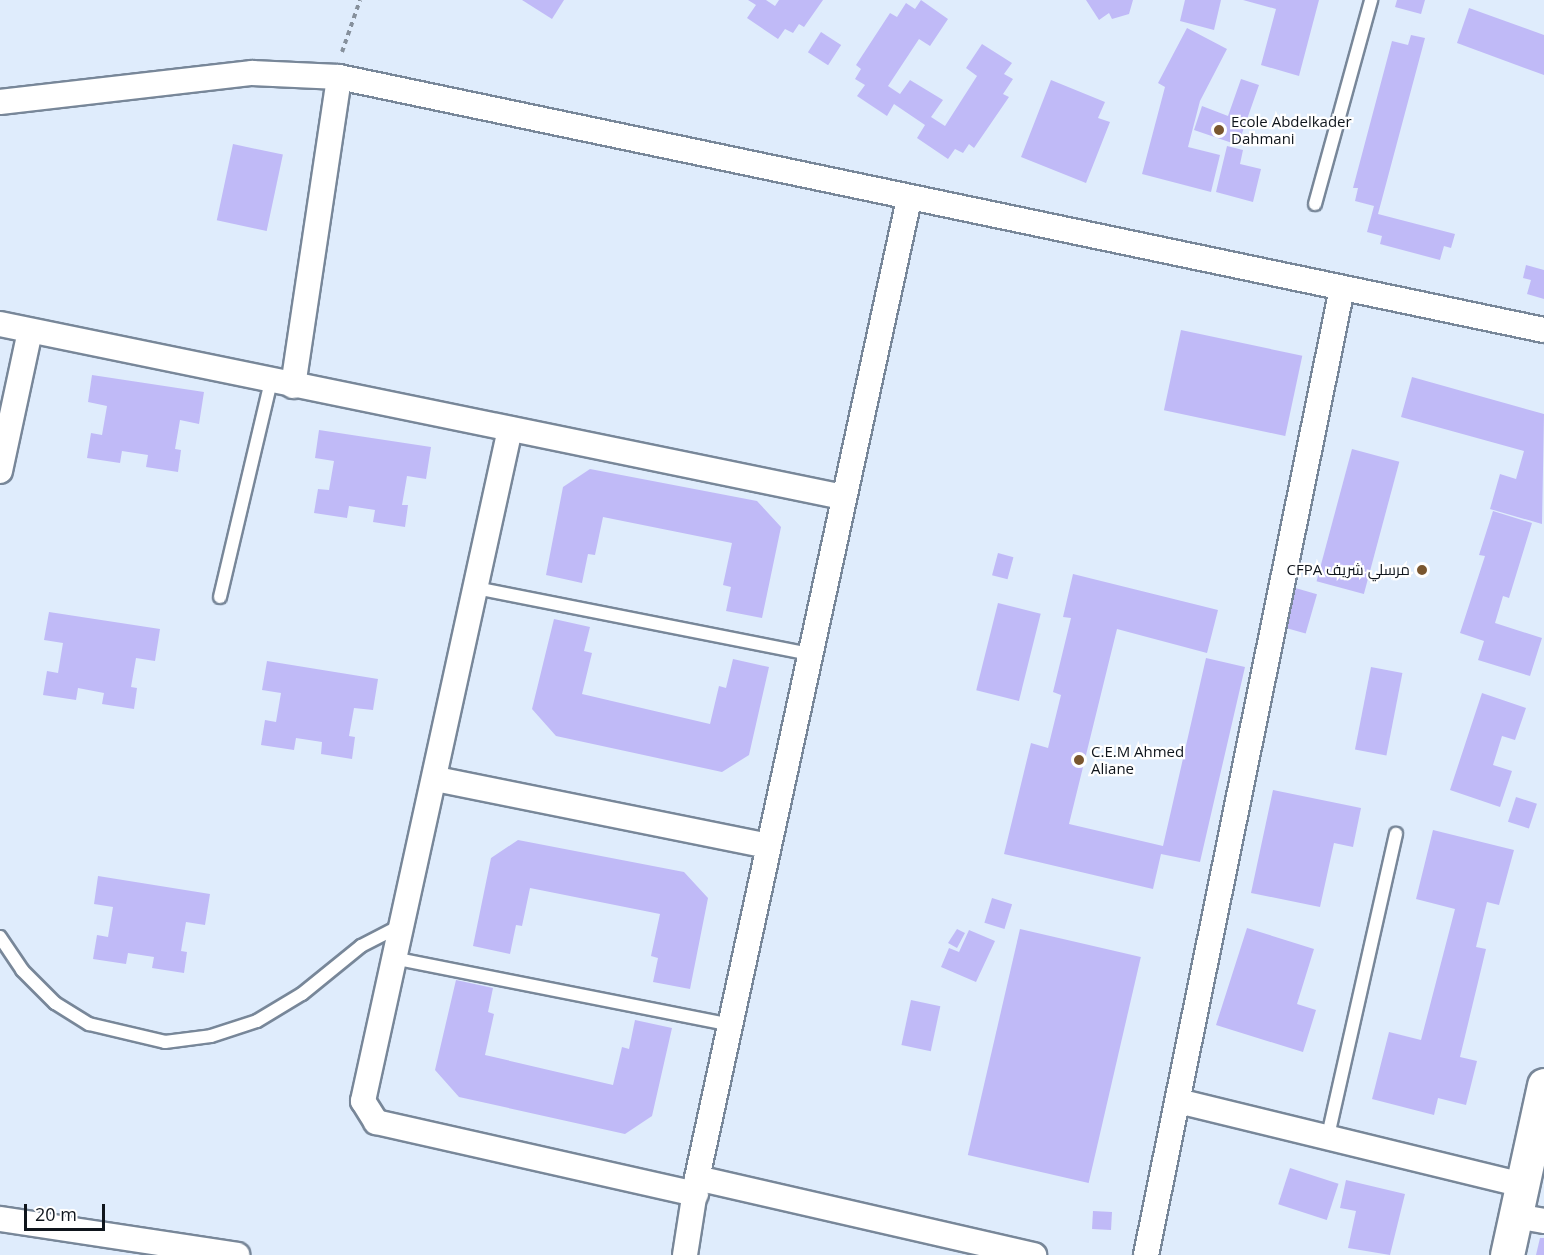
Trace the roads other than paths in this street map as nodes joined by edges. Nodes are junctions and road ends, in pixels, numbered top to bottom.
1 (1371, 0) edge
2 (339, 77) junction
3 (0, 102) edge
4 (909, 199) junction
5 (1315, 204) dead end
6 (1342, 288) junction
7 (0, 324) edge
8 (1544, 330) edge
9 (30, 331) junction
10 (282, 384) junction
11 (510, 429) junction
12 (0, 471) edge
13 (843, 497) junction
14 (476, 588) junction
15 (220, 597) dead end
16 (810, 654) junction
17 (436, 779) junction
18 (1396, 834) dead end
19 (768, 846) junction
20 (400, 927) junction
21 (0, 937) edge
22 (393, 958) junction
23 (731, 1025) junction
24 (1544, 1085) edge
25 (1178, 1101) junction
26 (1327, 1140) junction
27 (697, 1186) junction
28 (1527, 1207) edge
29 (0, 1219) edge
30 (131, 1247) edge
31 (237, 1255) edge
32 (685, 1255) edge
33 (1034, 1255) edge
34 (1146, 1255) edge
35 (1507, 1255) edge

1 - 5 lane
2 - 3 street
2 - 4 street
2 - 10 street
4 - 6 street
4 - 13 street
6 - 8 street
6 - 25 street
7 - 9 street
9 - 10 street
9 - 12 street
10 - 11 street
10 - 15 lane
11 - 13 street
11 - 14 street
13 - 16 street
14 - 16 lane
14 - 17 street
16 - 19 street
17 - 19 street
17 - 20 street
18 - 26 lane
19 - 23 street
20 - 21 lane
20 - 22 street
22 - 23 lane
22 - 27 street
23 - 27 street
24 - 28 main road
25 - 26 street
25 - 34 street
26 - 28 street
27 - 32 street
27 - 33 street
28 - 35 main road
29 - 30 street
30 - 31 street

